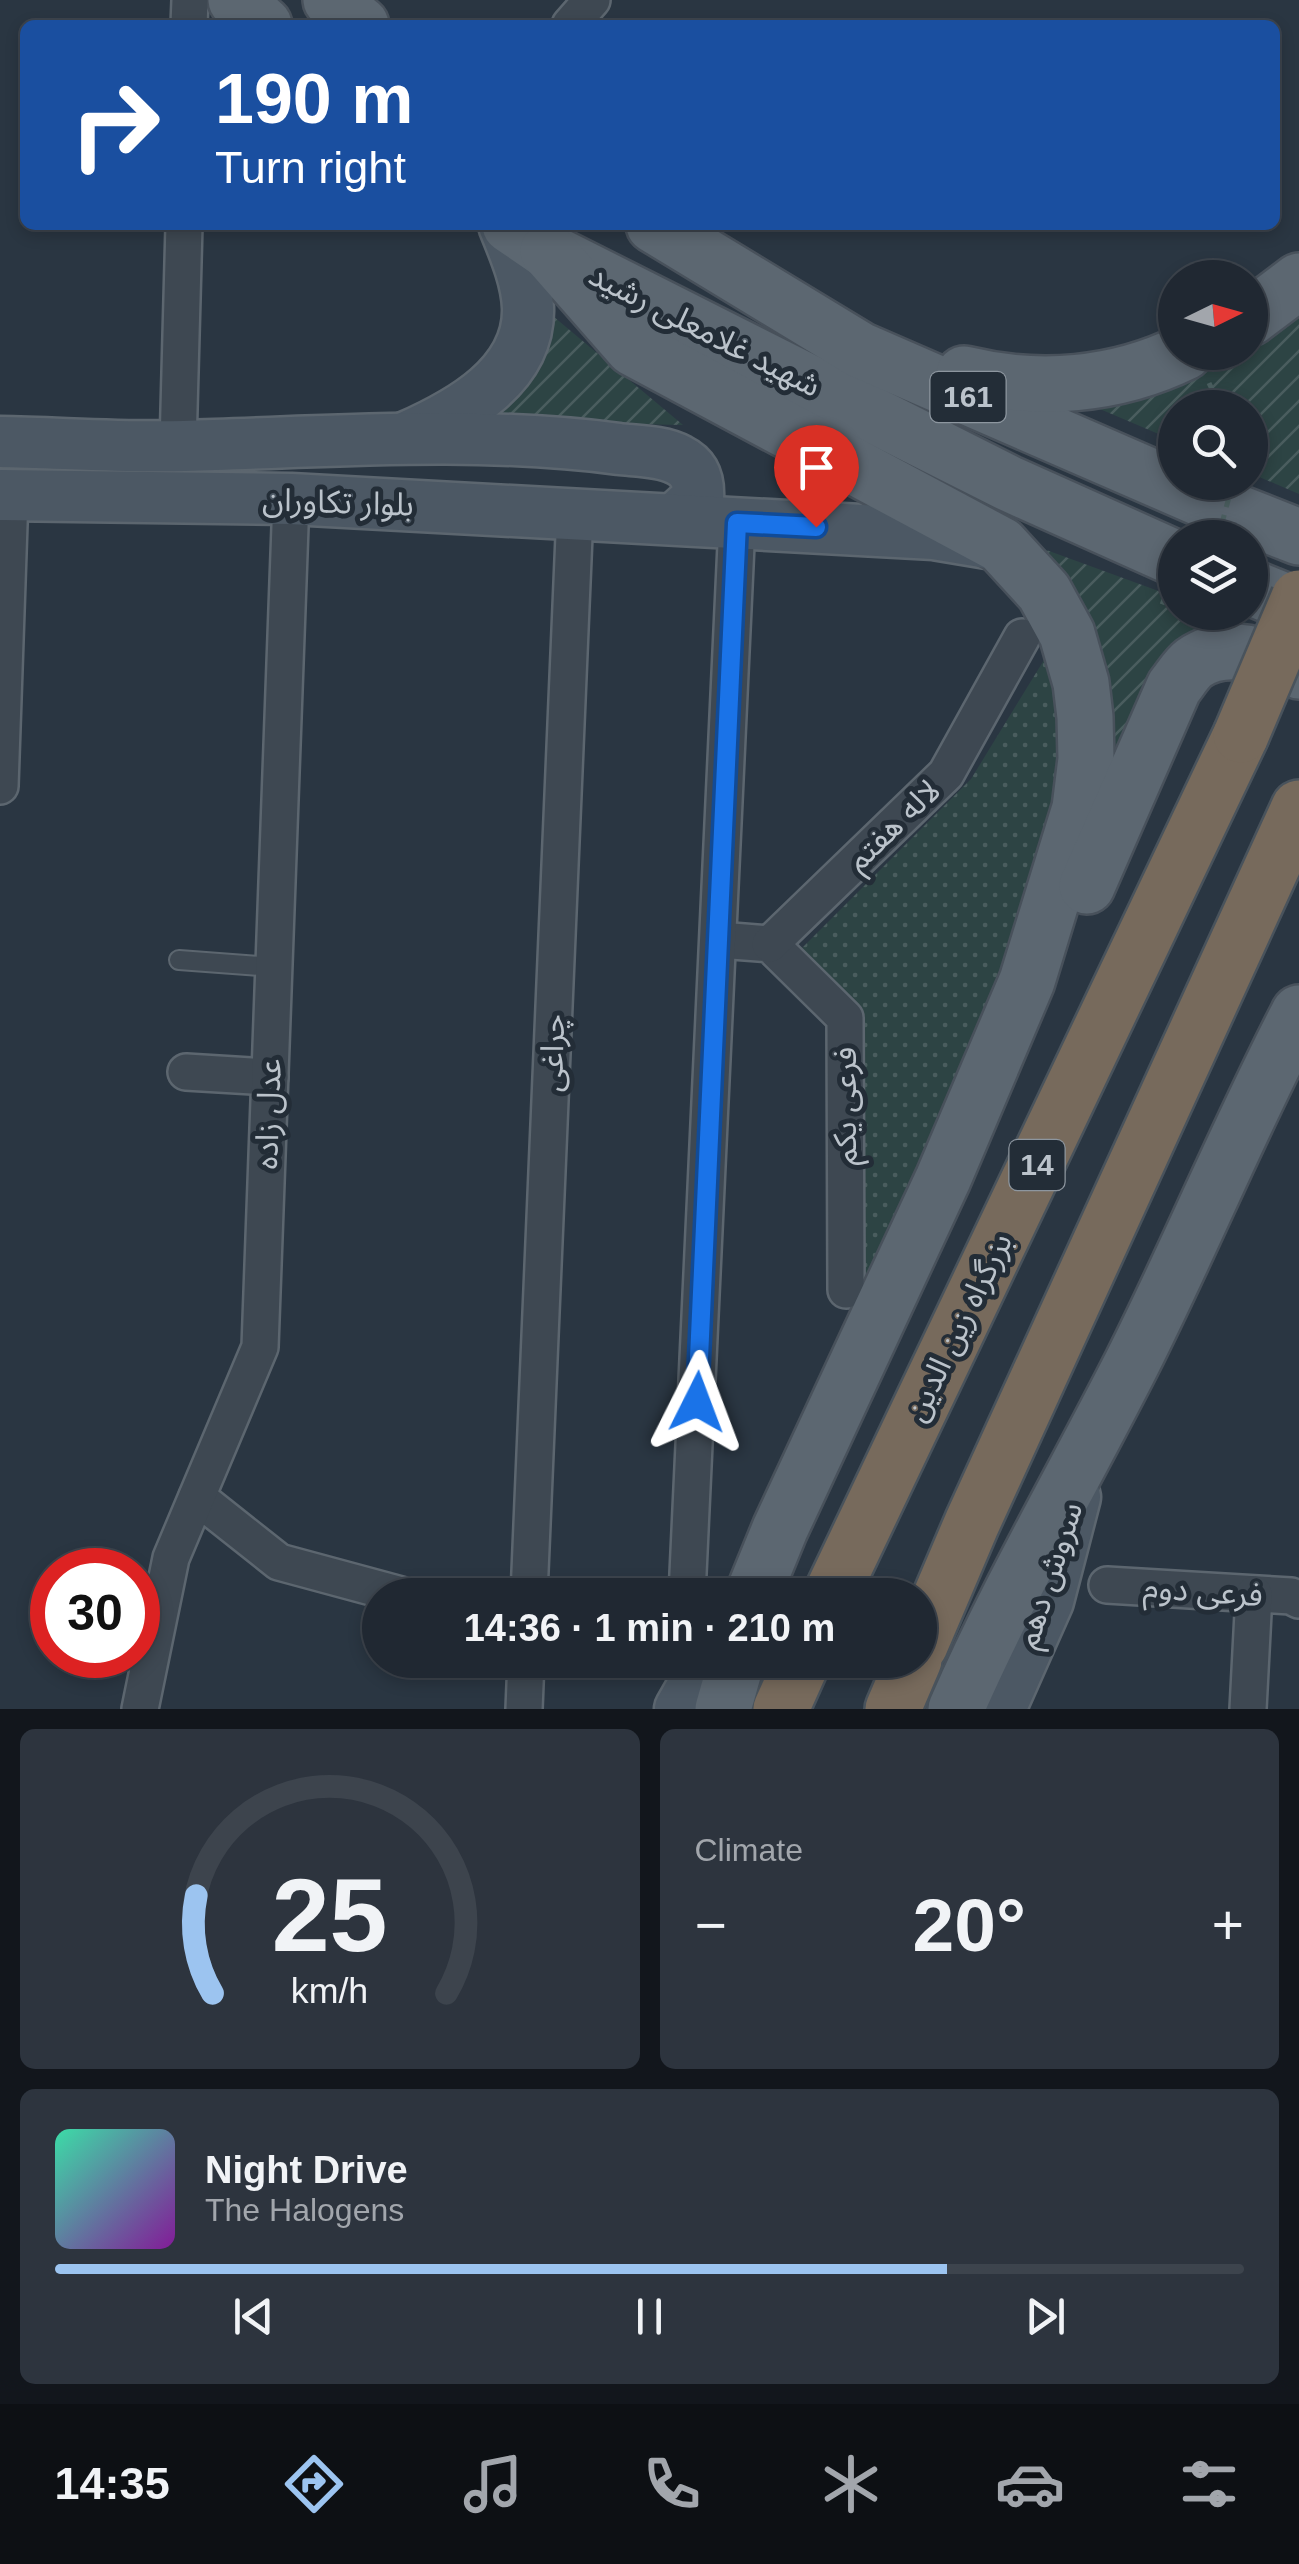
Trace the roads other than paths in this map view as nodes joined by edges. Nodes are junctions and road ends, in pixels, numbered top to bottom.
1 (236, 0) edge
2 (331, 0) edge
3 (592, 0) edge
4 (258, 20) edge
5 (356, 20) edge
6 (574, 20) edge
7 (184, 230) edge
8 (662, 230) edge
9 (521, 234) edge
10 (1299, 281) edge
11 (1268, 304) edge
12 (860, 350) junction
13 (1158, 362) edge
14 (402, 439) junction
15 (0, 442) edge
16 (178, 446) junction
17 (5, 495) edge
18 (291, 499) junction
19 (575, 512) junction
20 (675, 519) junction
21 (737, 523) junction
22 (1299, 537) edge
23 (1001, 544) junction
24 (1158, 575) edge
25 (1268, 594) edge
26 (1299, 598) edge
27 (1299, 607) edge
28 (1022, 636) dead end
29 (1299, 671) edge
30 (0, 786) edge
31 (1299, 808) edge
32 (719, 940) junction
33 (770, 944) junction
34 (179, 960) dead end
35 (274, 967) junction
36 (1027, 981) junction
37 (1299, 1013) edge
38 (186, 1072) dead end
39 (270, 1077) junction
40 (846, 1290) dead end
41 (1090, 1439) junction
42 (197, 1497) junction
43 (530, 1578) edge
44 (689, 1578) edge
45 (759, 1578) edge
46 (840, 1578) edge
47 (362, 1584) edge
48 (1107, 1585) dead end
49 (1254, 1594) junction
50 (1299, 1600) edge
51 (937, 1606) edge
52 (698, 1678) edge
53 (731, 1678) edge
54 (795, 1678) edge
55 (906, 1678) edge
56 (140, 1709) edge
57 (680, 1709) edge
58 (723, 1709) edge
59 (781, 1709) edge
60 (893, 1709) edge
61 (956, 1709) edge
62 (1000, 1709) edge
63 (1248, 1709) edge

1 - 4 main road
2 - 5 main road
3 - 6 street
7 - 16 street
8 - 12 main road, شهید غلامعلی رشید / 161
9 - 14 main road
9 - 23 main road
9 - 24 main road, شهید غلامعلی رشید / 161
10 - 11 main road
12 - 13 main road
12 - 22 main road, شهید غلامعلی رشید / 161
14 - 16 main road, بلوار تکاوران
14 - 20 main road, بلوار تکاوران
15 - 16 main road, بلوار تکاوران
17 - 18 main road, بلوار تکاوران
17 - 30 street
18 - 19 main road, بلوار تکاوران
18 - 35 street, عدل زاده
19 - 20 main road, بلوار تکاوران
19 - 43 street, چراغی
20 - 21 main road, بلوار تکاوران
21 - 23 main road, بلوار تکاوران
21 - 32 street
23 - 36 main road
25 - 27 main road
26 - 46 highway, بزرگراه زین الدین / 14, bridge
28 - 33 street, لاله هفتم
29 - 36 main road
31 - 51 highway
32 - 33 street
32 - 44 street
33 - 40 street, فرعی یکم
34 - 35 lane
35 - 39 street, عدل زاده
36 - 45 main road
37 - 41 main road
38 - 39 street
39 - 42 street, عدل زاده
41 - 61 main road
41 - 62 main road, سروش دهم
42 - 47 street
42 - 56 street, عدل زاده
48 - 49 street, فرعی دوم
49 - 50 street, فرعی دوم
49 - 63 street
52 - 57 main road
53 - 58 main road
54 - 59 highway
55 - 60 highway

